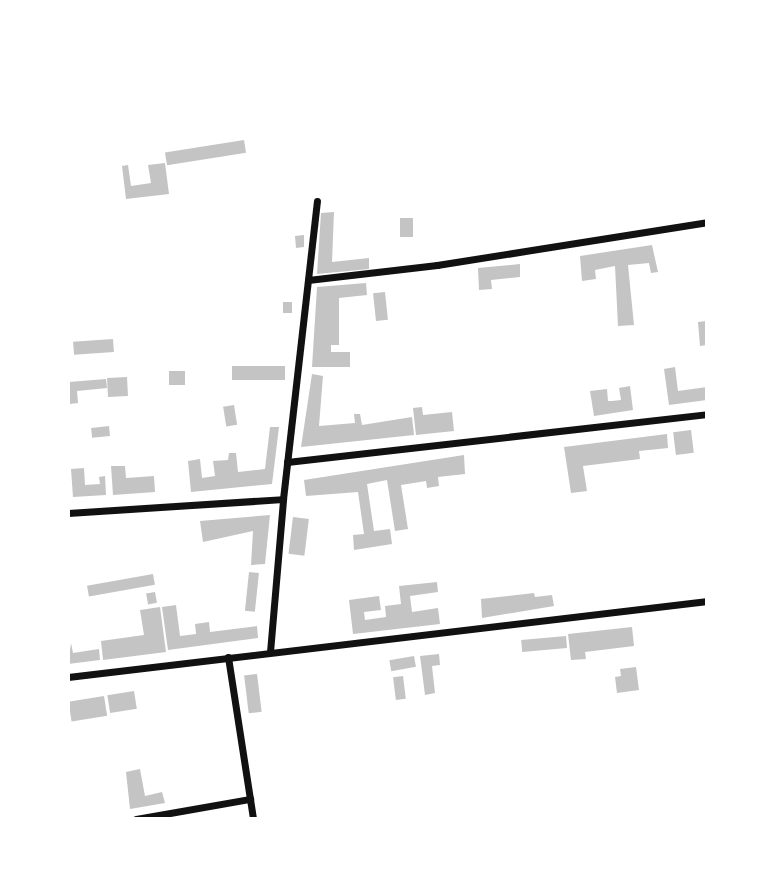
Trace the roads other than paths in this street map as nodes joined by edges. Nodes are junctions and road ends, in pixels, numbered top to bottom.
1 (317, 201) dead end
2 (707, 222) edge
3 (308, 280) junction
4 (707, 414) edge
5 (287, 462) junction
6 (283, 499) junction
7 (68, 513) edge
8 (707, 601) edge
9 (270, 652) junction
10 (228, 657) junction
11 (68, 677) edge
12 (250, 799) junction
13 (136, 819) edge
14 (253, 819) edge

1 - 3 street
2 - 3 street
3 - 5 street
4 - 5 street
5 - 6 street
6 - 7 street
6 - 9 street
8 - 9 street
9 - 10 street
10 - 11 street
10 - 12 street
12 - 13 street
12 - 14 street

